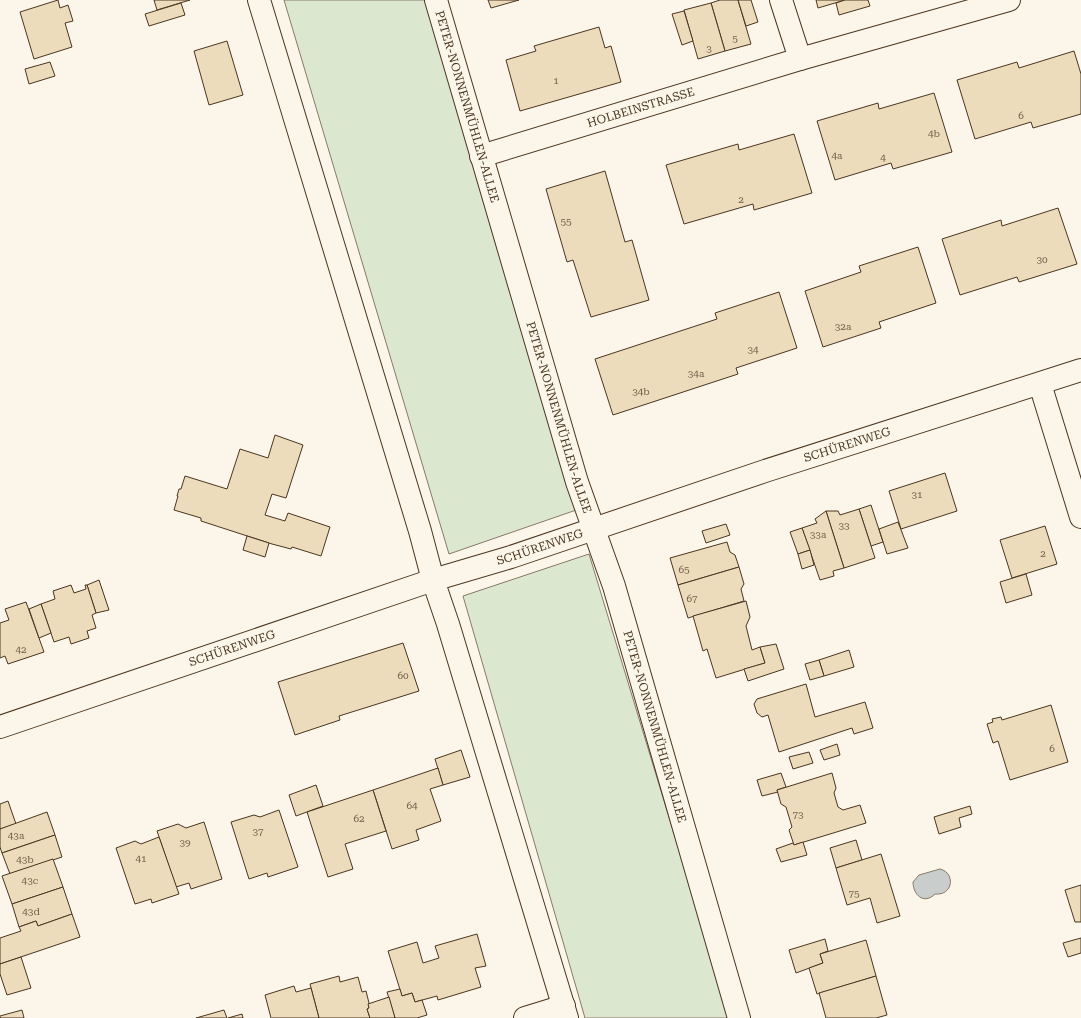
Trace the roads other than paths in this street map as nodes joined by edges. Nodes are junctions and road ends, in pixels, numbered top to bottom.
1 (259, 0) edge
2 (436, 0) edge
3 (782, 0) edge
4 (1009, 0) edge
5 (800, 59) junction
6 (481, 156) junction
7 (1081, 370) edge
8 (1040, 384) junction
9 (1081, 517) edge
10 (594, 530) junction
11 (433, 580) junction
12 (0, 727) edge
13 (565, 1012) edge
14 (525, 1018) edge
15 (738, 1018) edge

1 - 11 street
2 - 6 street, PETER-NONNENMÜHLEN-ALLEE
3 - 5 street
4 - 5 street, HOLBEINSTRASSE
5 - 6 street, HOLBEINSTRASSE
6 - 10 street, PETER-NONNENMÜHLEN-ALLEE
7 - 8 street, SCHÜRENWEG
8 - 9 street
8 - 10 street, SCHÜRENWEG
10 - 11 street, SCHÜRENWEG
10 - 15 street, PETER-NONNENMÜHLEN-ALLEE
11 - 12 street, SCHÜRENWEG
11 - 13 street
13 - 14 street

